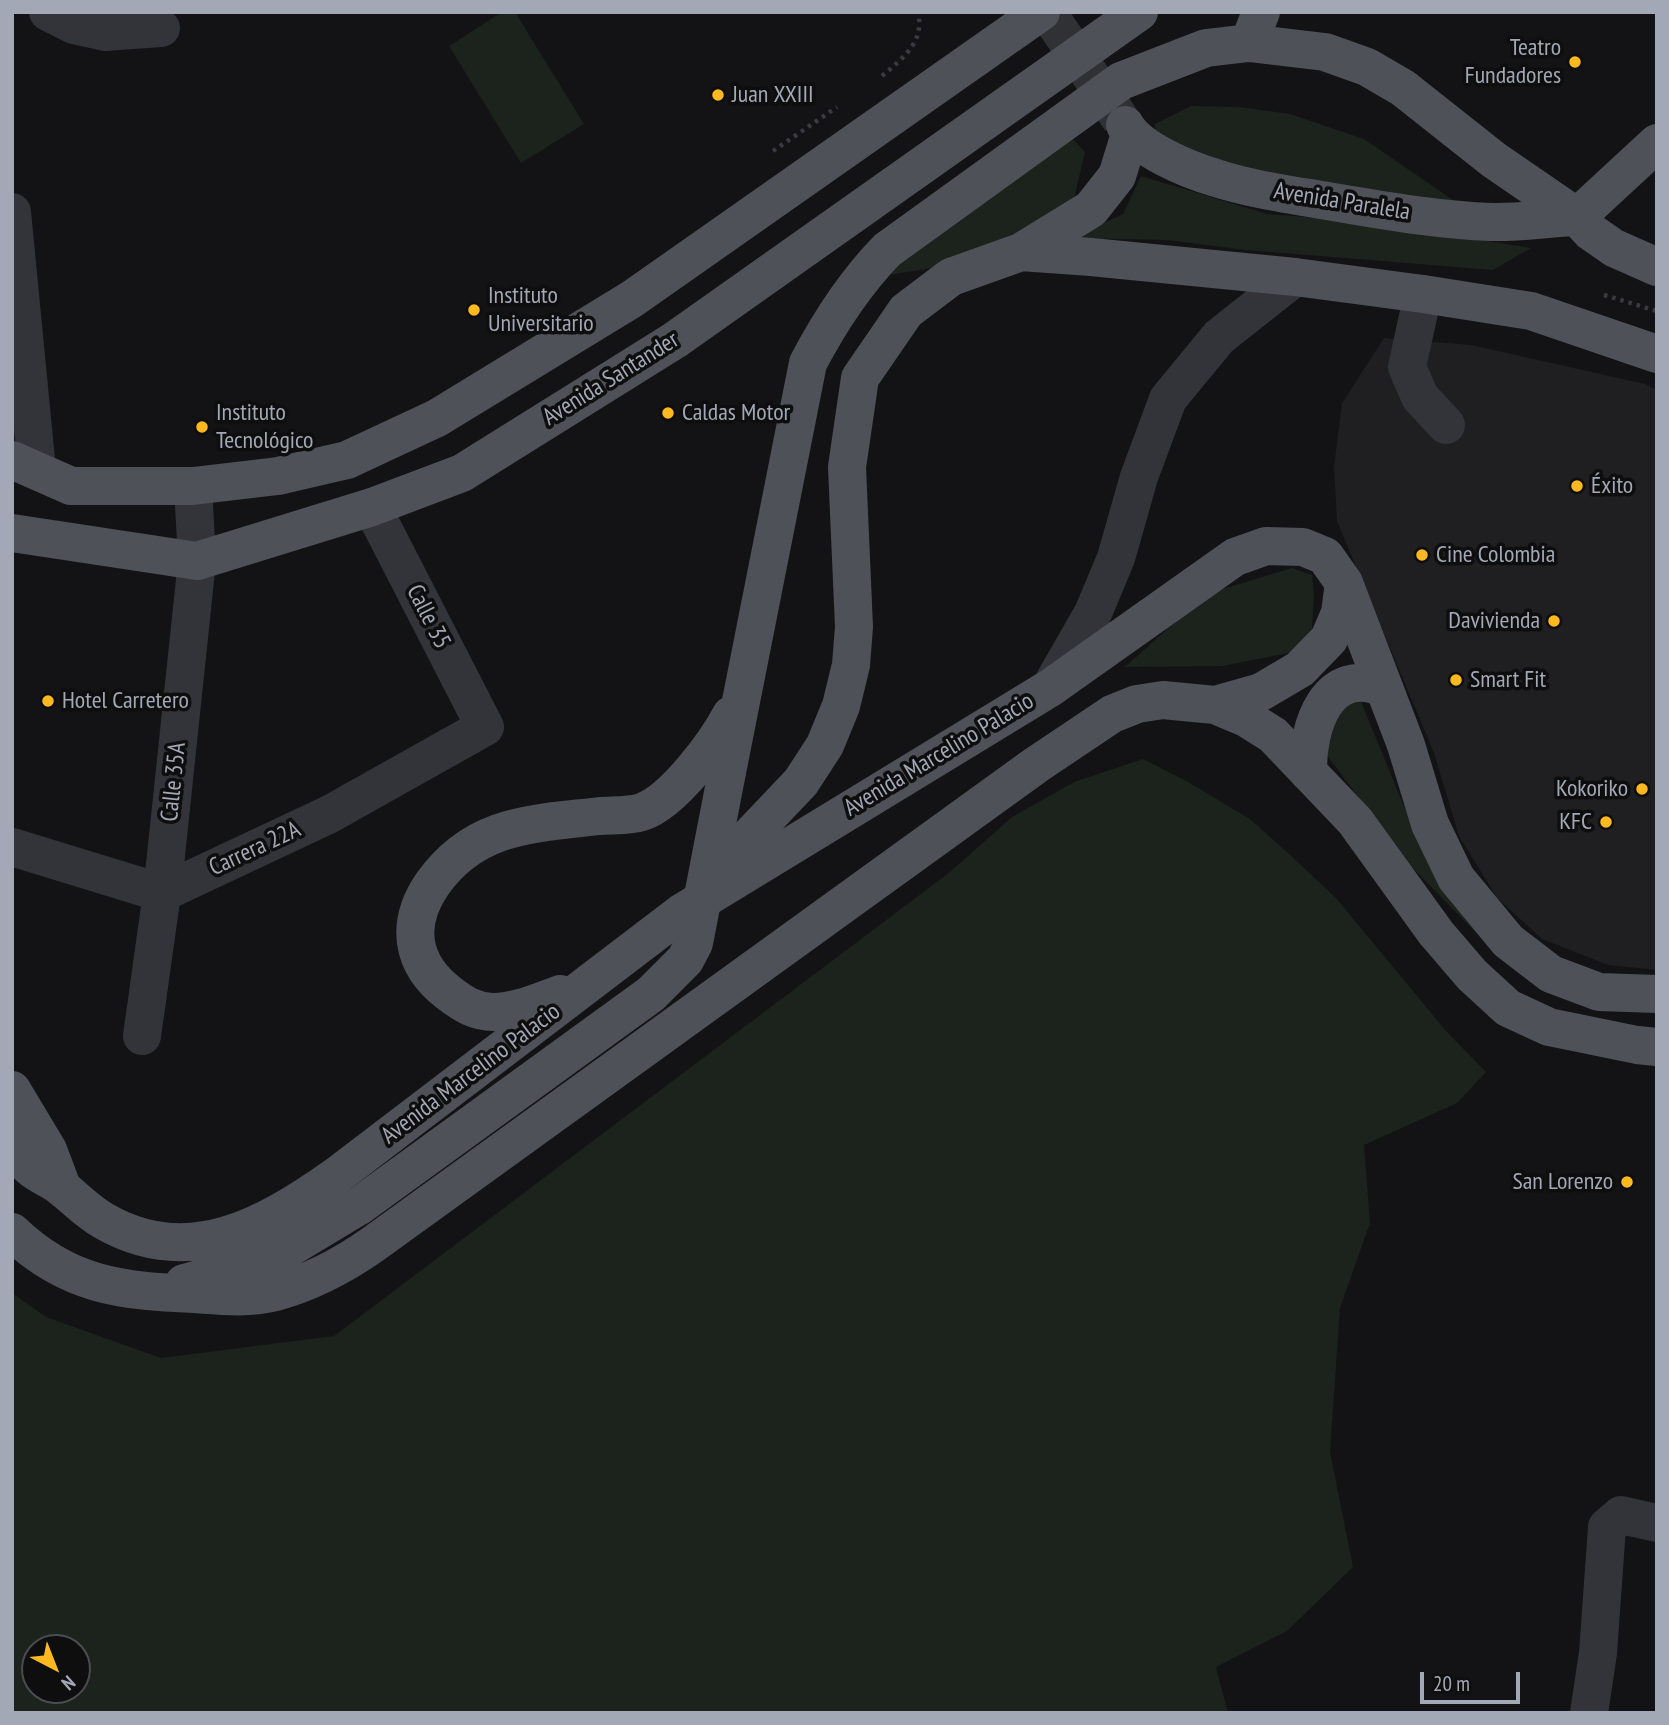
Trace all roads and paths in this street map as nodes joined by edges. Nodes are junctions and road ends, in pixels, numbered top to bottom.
1 (48, 12) edge
2 (918, 12) edge
3 (1025, 12) edge
4 (1041, 12) edge
5 (1139, 12) edge
6 (161, 28) dead end
7 (1255, 28) edge
8 (962, 69) junction
9 (879, 79) dead end
10 (847, 100) dead end
11 (1657, 143) edge
12 (773, 151) dead end
13 (12, 212) edge
14 (1577, 217) junction
15 (1020, 252) junction
16 (1657, 267) edge
17 (1295, 277) junction
18 (1423, 294) junction
19 (1657, 354) edge
20 (1446, 425) dead end
21 (25, 465) edge
22 (192, 486) junction
23 (372, 507) junction
24 (12, 533) edge
25 (197, 561) junction
26 (1343, 583) junction
27 (1050, 688) junction
28 (1384, 688) junction
29 (741, 697) junction
30 (1215, 705) junction
31 (485, 727) joint
32 (1308, 772) junction
33 (12, 847) edge
34 (162, 893) junction
35 (681, 913) junction
36 (588, 984) junction
37 (1657, 994) edge
38 (142, 1036) dead end
39 (1657, 1047) edge
40 (12, 1090) edge
41 (12, 1149) edge
42 (62, 1187) junction
43 (12, 1232) edge
44 (141, 1292) junction
45 (1657, 1523) edge
46 (1588, 1713) edge

1 - 6 street
2 - 9 path
3 - 8 main road
4 - 8 main road
5 - 23 main road, Avenida Santander
7 - 14 main road
7 - 29 main road
8 - 22 main road
10 - 12 path
11 - 14 main road
13 - 21 street
14 - 15 main road, Avenida Paralela
14 - 16 main road
15 - 17 main road
15 - 35 main road
17 - 18 main road
17 - 27 street
18 - 19 main road
18 - 20 street
21 - 22 main road
22 - 25 street, Calle 35A
23 - 25 main road, Avenida Santander
23 - 31 street, Calle 35
24 - 25 main road, Avenida Santander
25 - 34 street, Calle 35A
26 - 27 main road, Avenida Marcelino Palacio
26 - 28 main road, Avenida Marcelino Palacio
26 - 30 main road
27 - 35 main road, Avenida Marcelino Palacio
28 - 32 main road
28 - 37 main road, Avenida Marcelino Palacio
29 - 36 main road
29 - 44 main road, bridge
30 - 32 main road
30 - 44 main road
31 - 34 street, Carrera 22A
32 - 39 main road
33 - 34 street
34 - 38 street, Calle 35A
35 - 36 main road, Avenida Marcelino Palacio
36 - 42 main road, Avenida Marcelino Palacio
40 - 42 main road
41 - 42 main road, Avenida Marcelino Palacio
43 - 44 main road
45 - 46 street

